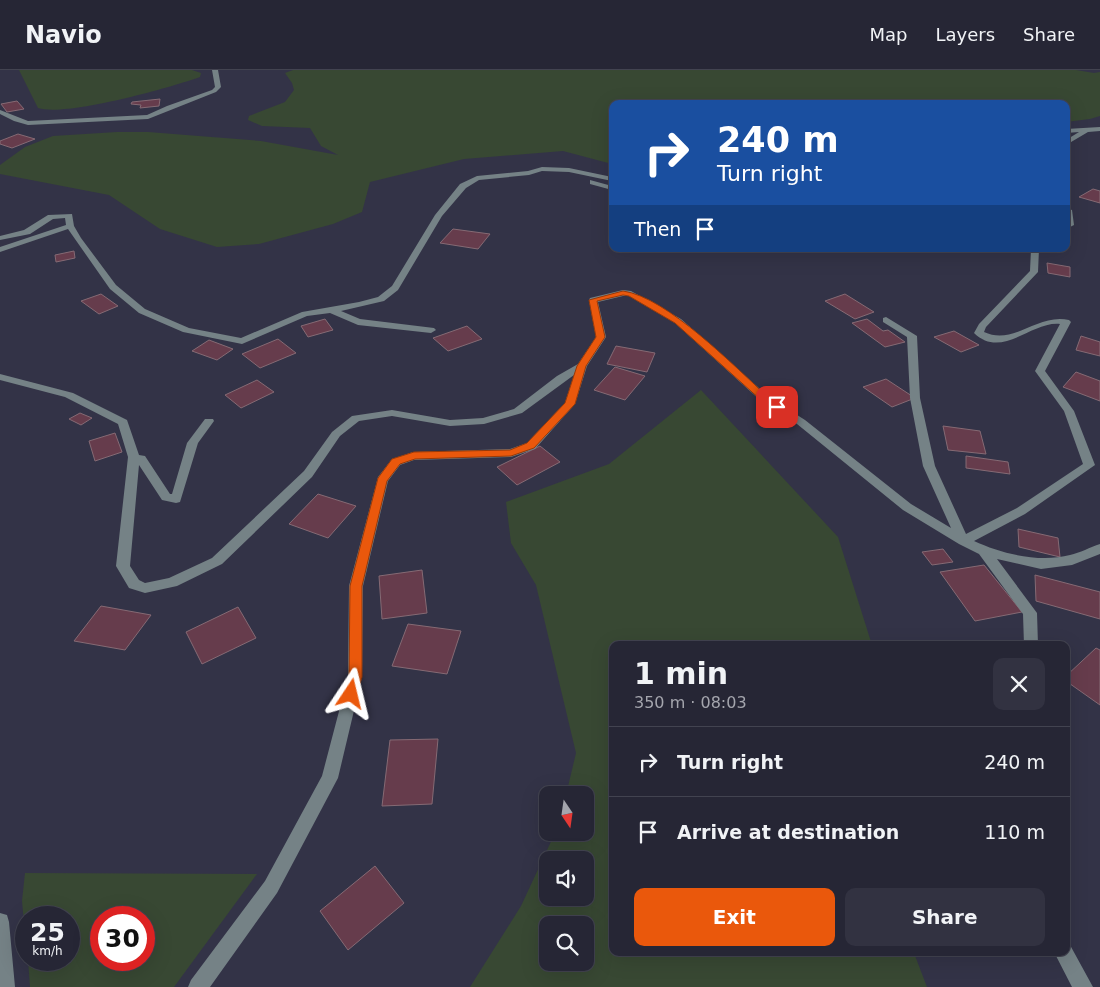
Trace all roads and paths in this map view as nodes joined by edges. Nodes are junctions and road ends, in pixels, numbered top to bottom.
1 (215, 70) edge
2 (126, 111) dead end
3 (0, 112) edge
4 (102, 119) junction
5 (1089, 128) junction
6 (1100, 129) edge
7 (1070, 130) edge
8 (1070, 140) edge
9 (569, 170) junction
10 (609, 178) edge
11 (609, 187) edge
12 (70, 226) junction
13 (0, 238) edge
14 (0, 250) edge
15 (1035, 252) edge
16 (331, 310) junction
17 (886, 320) dead end
18 (431, 330) dead end
19 (582, 366) junction
20 (0, 376) edge
21 (209, 421) dead end
22 (134, 457) junction
23 (963, 541) junction
24 (1100, 549) edge
25 (984, 551) junction
26 (1031, 641) edge
27 (0, 922) edge
28 (1065, 956) edge
29 (5, 987) edge
30 (198, 987) edge
31 (1083, 987) edge

1 - 4 street
2 - 4 street
3 - 4 street
5 - 6 street
5 - 7 street
5 - 8 street
9 - 10 street
9 - 11 street
9 - 16 street
12 - 13 street
12 - 14 street
12 - 16 street
15 - 23 street
16 - 18 street
17 - 23 street
19 - 22 street
19 - 23 street
19 - 30 street
20 - 22 street
21 - 22 street
23 - 25 street
24 - 25 street
25 - 26 street
27 - 29 street
28 - 31 street

